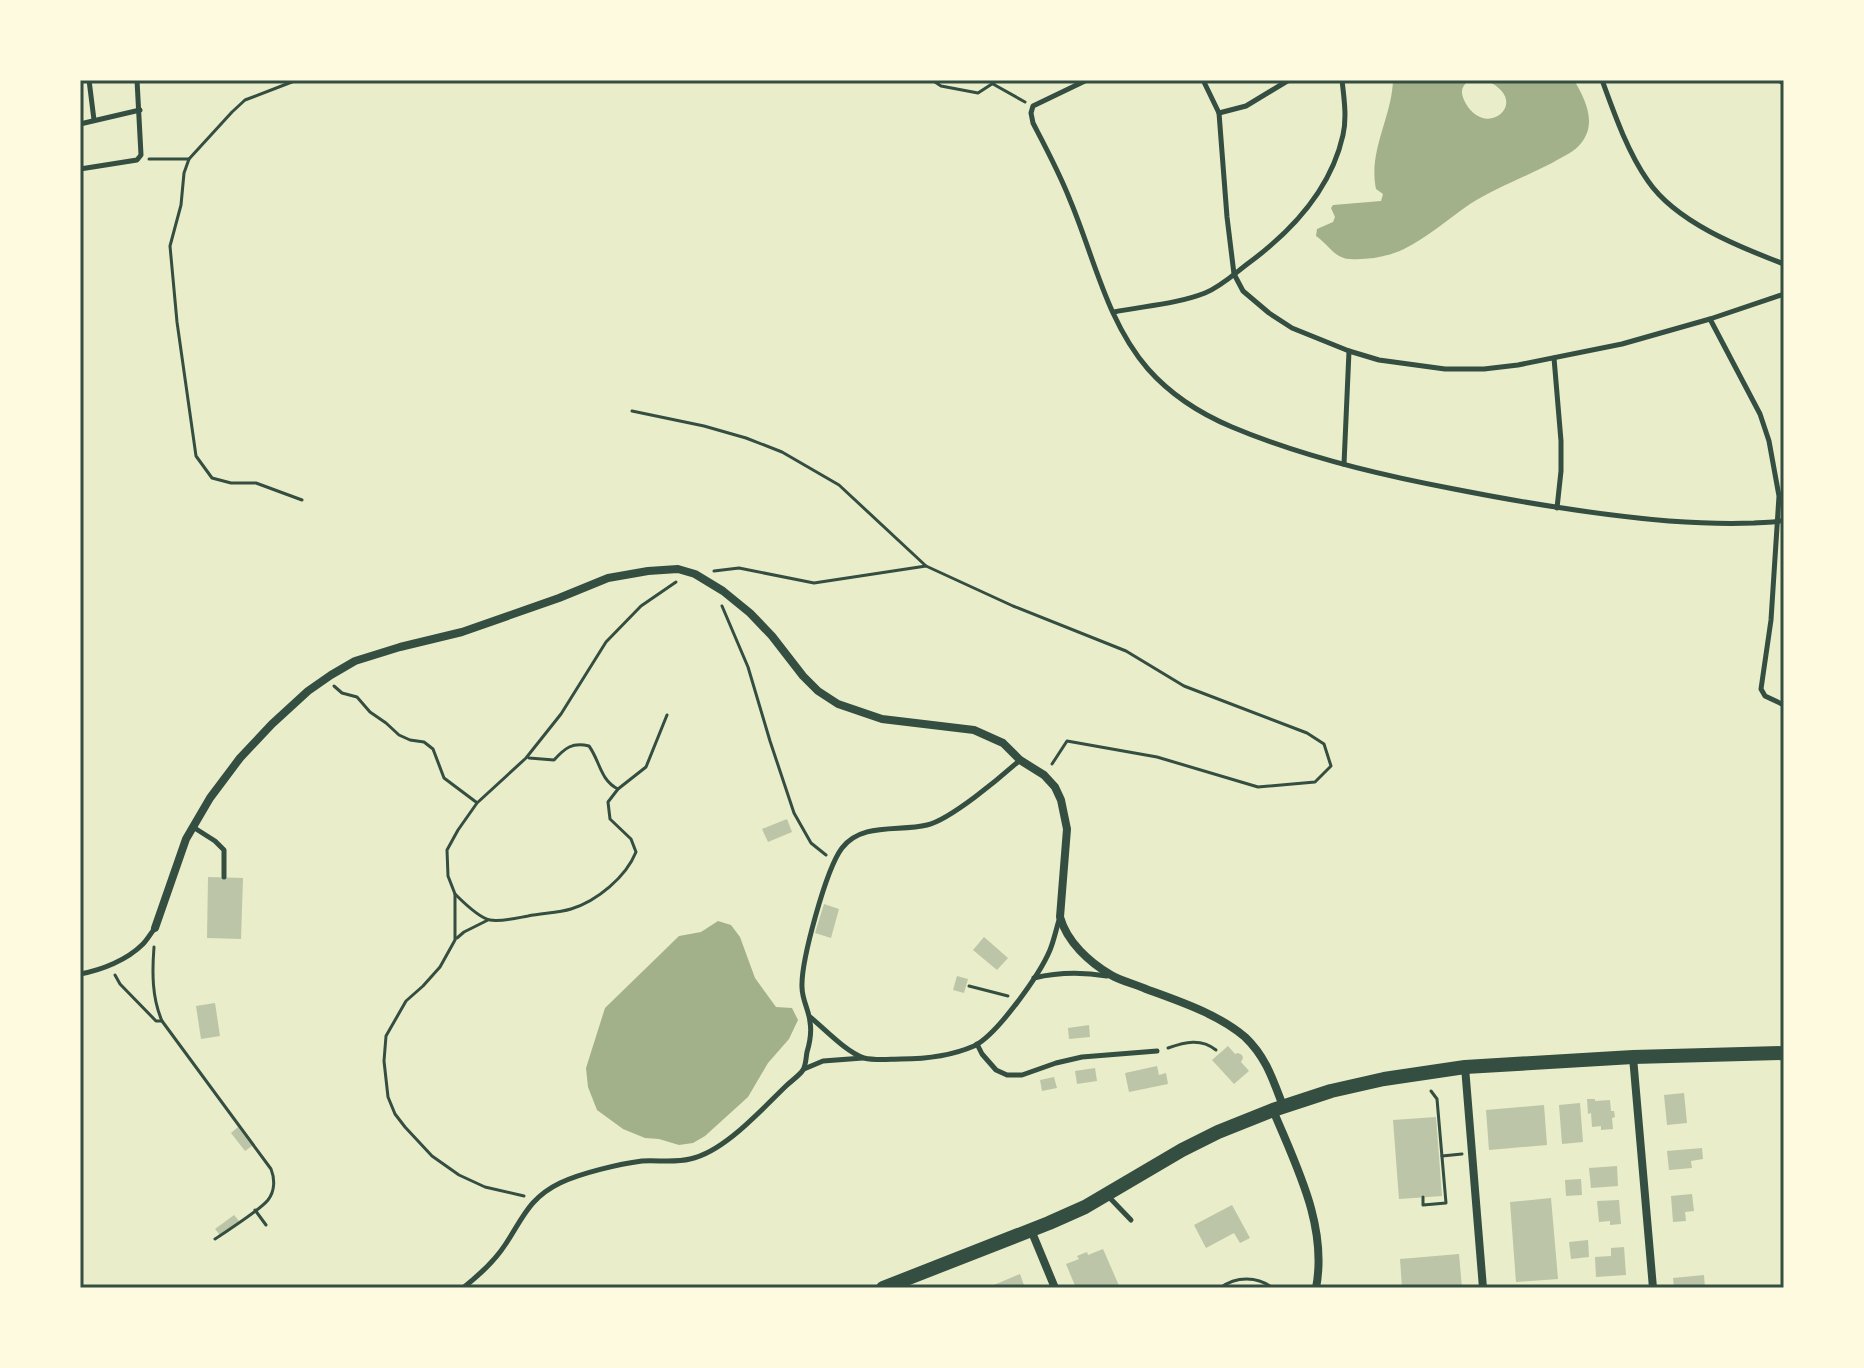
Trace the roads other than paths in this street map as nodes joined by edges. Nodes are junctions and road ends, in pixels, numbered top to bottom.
1 (89, 80) edge
2 (137, 80) edge
3 (1087, 80) edge
4 (1203, 80) edge
5 (1289, 80) edge
6 (1342, 80) edge
7 (1602, 80) edge
8 (1778, 80) edge
9 (1784, 83) edge
10 (140, 110) junction
11 (1219, 113) junction
12 (94, 120) junction
13 (80, 124) edge
14 (80, 169) edge
15 (1784, 264) edge
16 (1234, 274) junction
17 (1784, 294) edge
18 (1114, 312) junction
19 (1710, 319) junction
20 (1349, 351) junction
21 (1554, 358) junction
22 (1344, 464) junction
23 (1557, 508) junction
24 (1781, 521) edge
25 (1784, 705) edge
26 (1020, 760) junction
27 (193, 827) junction
28 (224, 877) dead end
29 (1060, 917) junction
30 (155, 928) joint
31 (80, 974) edge
32 (1112, 976) junction
33 (1033, 978) junction
34 (809, 1017) junction
35 (977, 1044) junction
36 (1157, 1051) road end
37 (1784, 1053) edge
38 (1633, 1057) junction
39 (864, 1058) junction
40 (1465, 1067) junction
41 (804, 1069) junction
42 (1278, 1108) junction
43 (1107, 1195) junction
44 (1131, 1220) dead end
45 (1031, 1230) junction
46 (463, 1288) edge
47 (883, 1288) edge
48 (1055, 1288) edge
49 (1316, 1288) edge
50 (1483, 1288) edge
51 (1653, 1288) edge

1 - 12 lane
2 - 10 lane
3 - 18 lane
4 - 11 lane
5 - 11 lane
6 - 16 lane
7 - 15 lane
8 - 9 lane
10 - 12 lane
10 - 14 lane
11 - 16 lane
12 - 13 lane
16 - 18 lane
16 - 20 lane
17 - 19 lane
18 - 22 lane
19 - 21 lane
19 - 24 lane
20 - 21 lane
20 - 22 lane
21 - 23 lane
22 - 23 lane
23 - 24 lane
24 - 25 lane
26 - 27 street
26 - 29 street
26 - 34 lane
27 - 28 lane
27 - 30 street
29 - 32 street
29 - 33 lane
30 - 31 lane
32 - 33 lane
32 - 42 street
33 - 35 lane
34 - 39 lane
34 - 41 lane
35 - 36 lane
35 - 39 lane
37 - 38 main road
38 - 40 main road
38 - 51 street
39 - 41 lane
40 - 42 main road
40 - 50 street
41 - 46 lane
42 - 43 main road
42 - 49 street
43 - 44 lane
43 - 45 main road
45 - 47 main road
45 - 48 street

